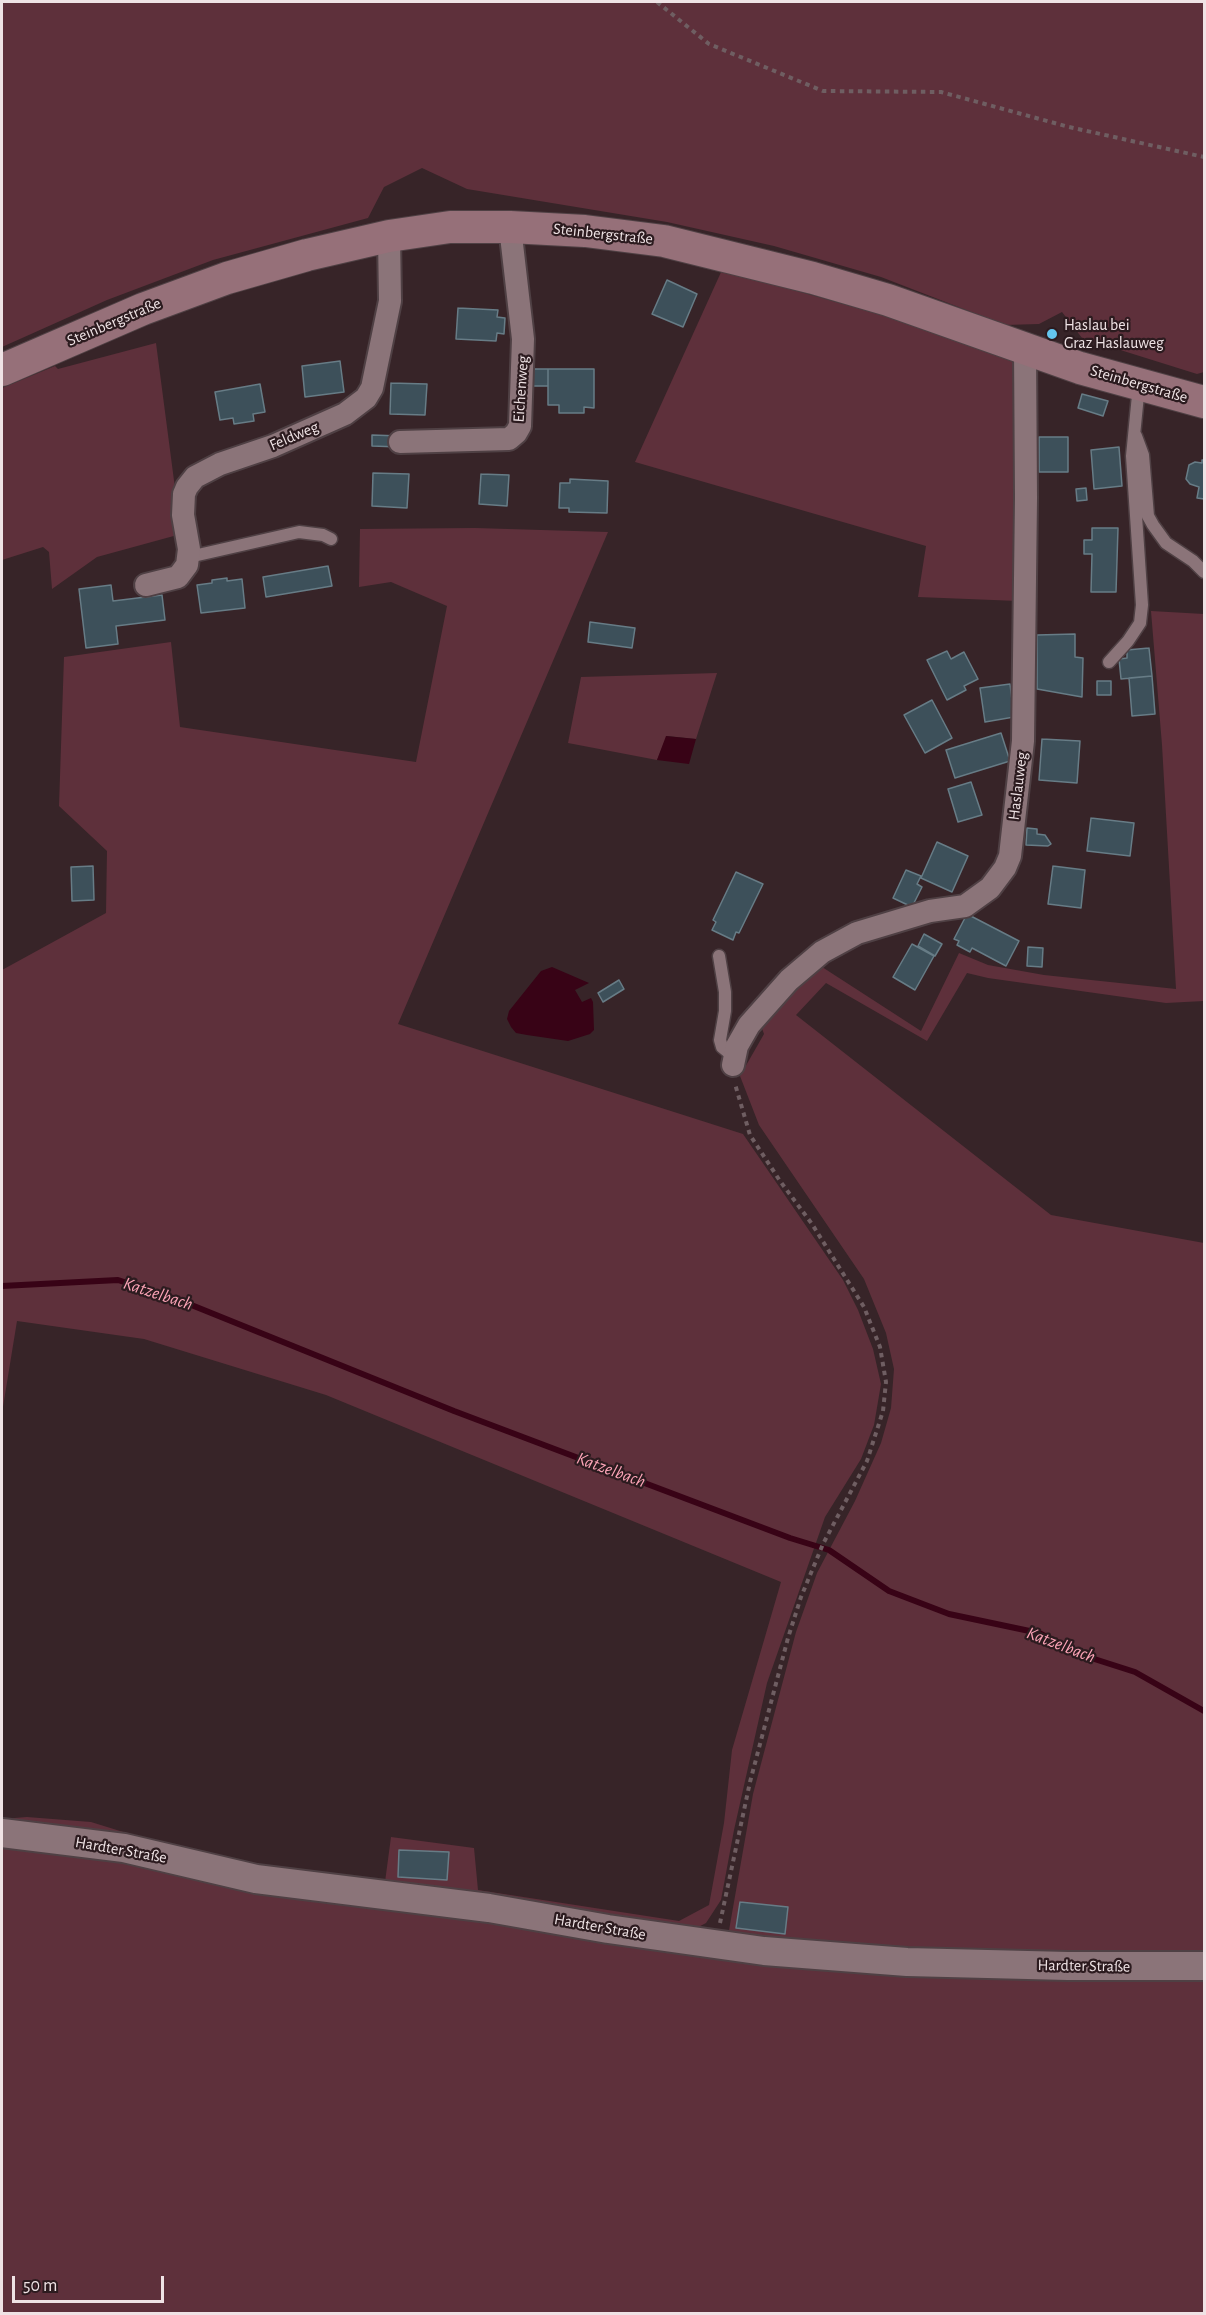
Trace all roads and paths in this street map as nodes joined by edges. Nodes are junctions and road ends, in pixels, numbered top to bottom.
1 (657, 2) edge
2 (1204, 157) edge
3 (510, 226) junction
4 (389, 236) junction
5 (1025, 348) junction
6 (2, 370) edge
7 (1139, 384) junction
8 (1204, 402) edge
9 (1134, 433) junction
10 (400, 442) dead end
11 (331, 539) dead end
12 (189, 557) junction
13 (1204, 572) edge
14 (146, 585) dead end
15 (1108, 662) dead end
16 (719, 956) dead end
17 (733, 1060) junction
18 (2, 1833) edge
19 (715, 1945) junction
20 (1204, 1966) edge

1 - 2 path
3 - 4 main road, Steinbergstraße
3 - 5 main road, Steinbergstraße
3 - 10 street, Eichenweg
4 - 6 main road, Steinbergstraße
4 - 12 street, Feldweg
5 - 7 main road, Steinbergstraße
5 - 17 street, Haslauweg
7 - 8 main road, Steinbergstraße
7 - 9 lane
9 - 13 lane
9 - 15 lane
11 - 12 lane
12 - 14 street
16 - 17 lane
17 - 19 path
18 - 19 street, Hardter Straße
19 - 20 street, Hardter Straße

